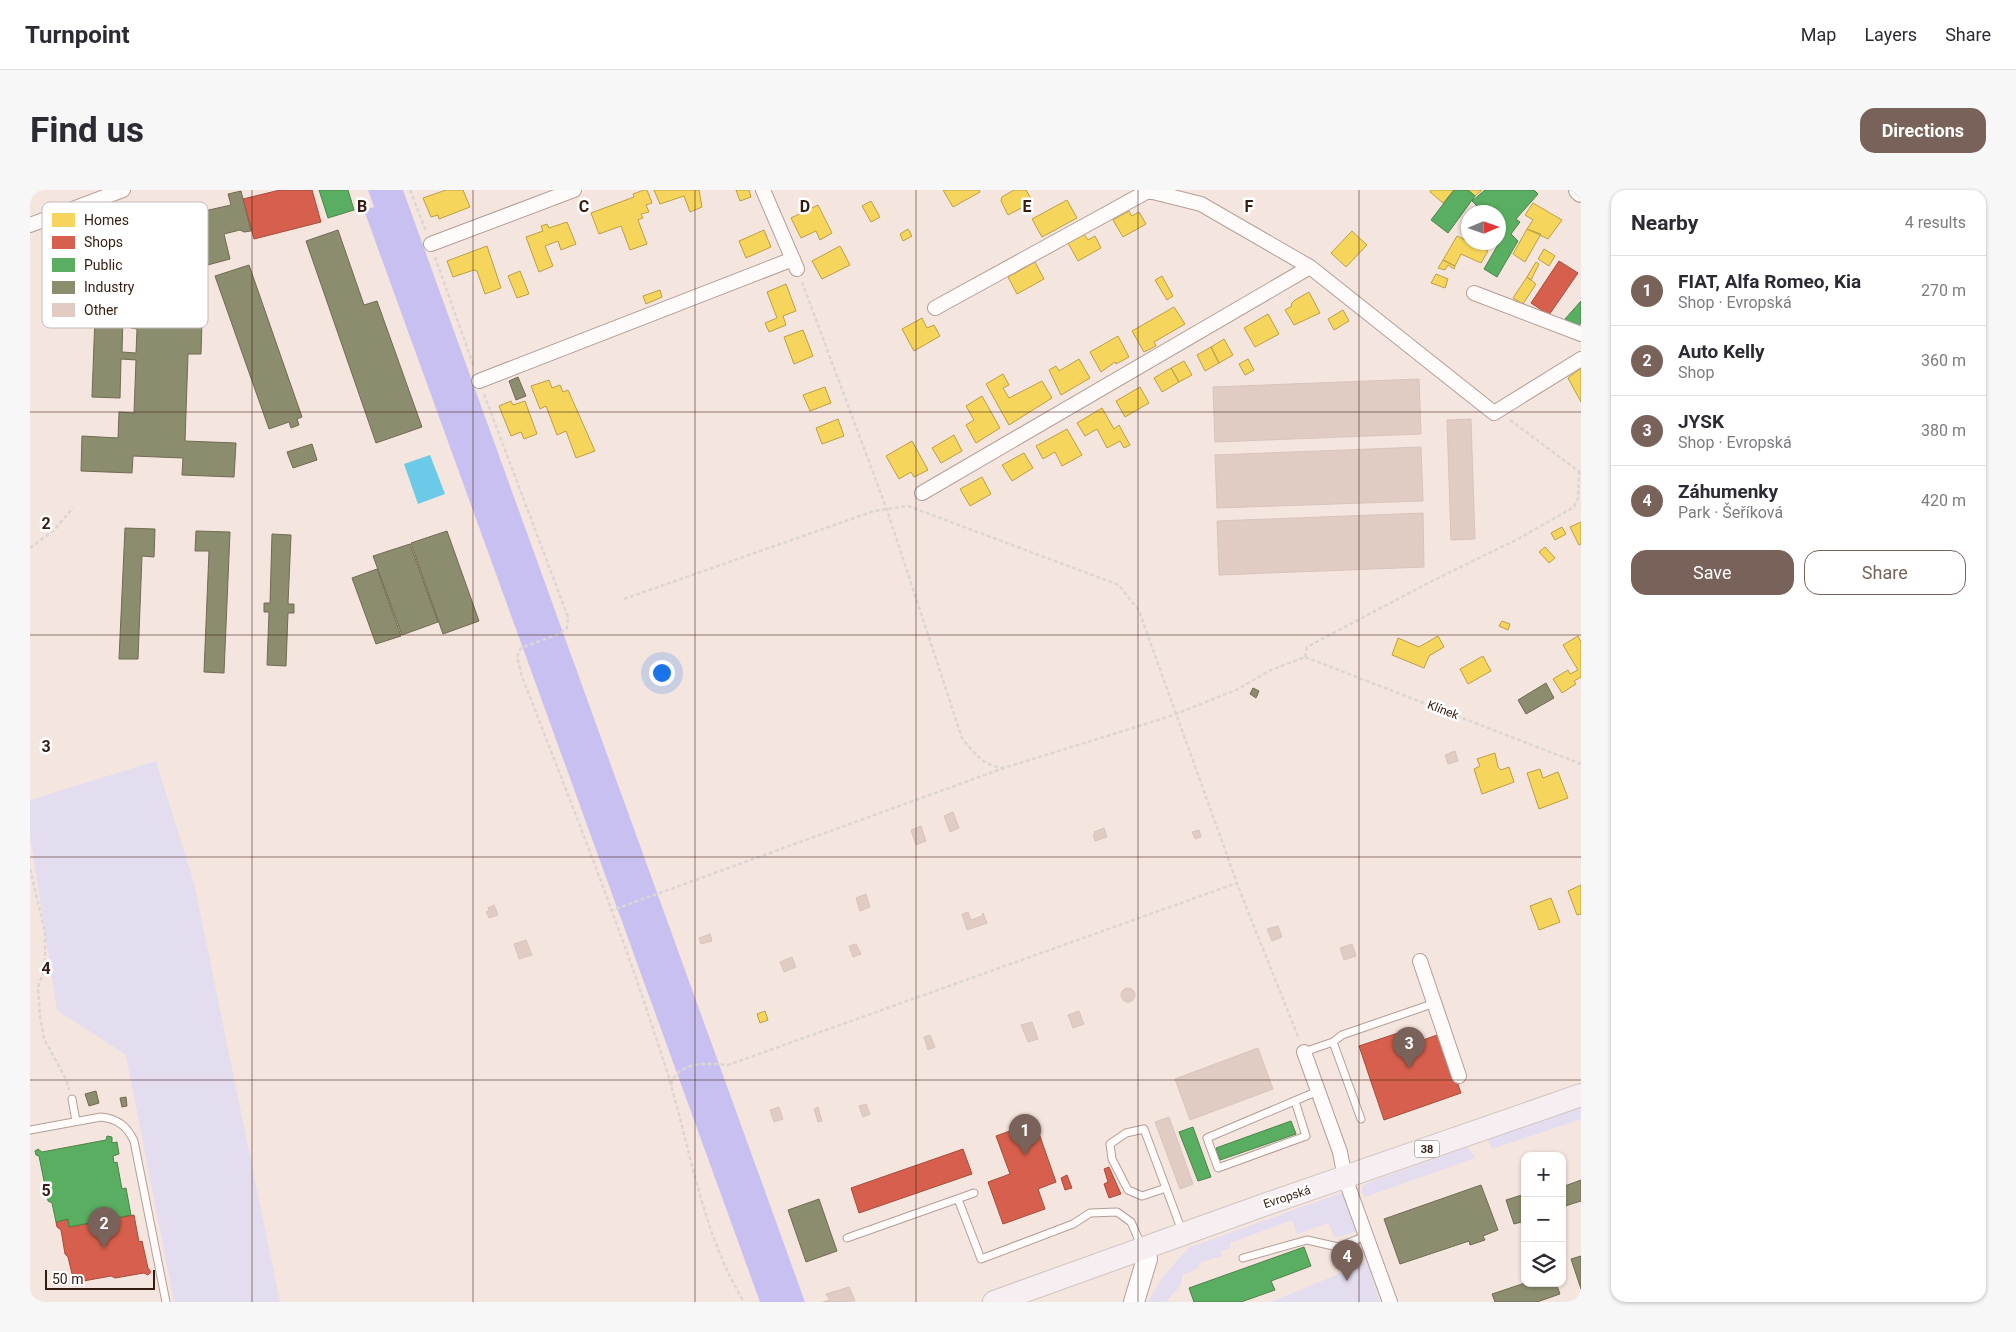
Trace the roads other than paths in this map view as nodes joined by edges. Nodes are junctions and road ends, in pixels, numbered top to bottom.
1 (124, 190) edge
2 (574, 190) edge
3 (763, 190) edge
4 (1147, 190) edge
5 (92, 202) edge
6 (42, 221) edge
7 (30, 225) edge
8 (431, 244) dead end
9 (1310, 267) junction
10 (1474, 293) dead end
11 (935, 308) dead end
12 (1581, 334) edge
13 (1581, 359) edge
14 (479, 381) road end
15 (922, 493) dead end
16 (1420, 961) dead end
17 (1435, 1003) junction
18 (1333, 1042) junction
19 (1304, 1052) joint
20 (1459, 1076) dead end
21 (1318, 1091) junction
22 (1581, 1095) edge
23 (72, 1099) road end
24 (1295, 1101) junction
25 (1361, 1119) dead end
26 (76, 1121) junction
27 (30, 1130) edge
28 (1345, 1178) junction
29 (1166, 1188) junction
30 (974, 1194) dead end
31 (958, 1199) junction
32 (1183, 1233) junction
33 (1366, 1236) junction
34 (847, 1238) dead end
35 (1142, 1248) junction
36 (1243, 1258) dead end
37 (166, 1302) edge
38 (994, 1302) edge
39 (1134, 1302) edge
40 (1390, 1302) edge

1 - 5 street
2 - 8 street
3 - 14 street
4 - 9 street
4 - 11 street
6 - 7 street
9 - 13 street
9 - 15 street
10 - 12 street
16 - 17 street
17 - 18 lane
17 - 20 street
18 - 19 lane
18 - 25 lane
19 - 21 street
21 - 24 lane
21 - 28 street
22 - 28 main road, Evropská / 38
23 - 26 lane
24 - 24 lane
26 - 27 lane
26 - 37 lane
28 - 32 main road, Evropská / 38
28 - 33 street
29 - 29 lane
29 - 32 lane
30 - 31 lane
31 - 34 lane
31 - 35 lane
32 - 35 main road, Evropská / 38
33 - 36 lane
33 - 40 street
35 - 38 main road, Evropská / 38
35 - 39 street

